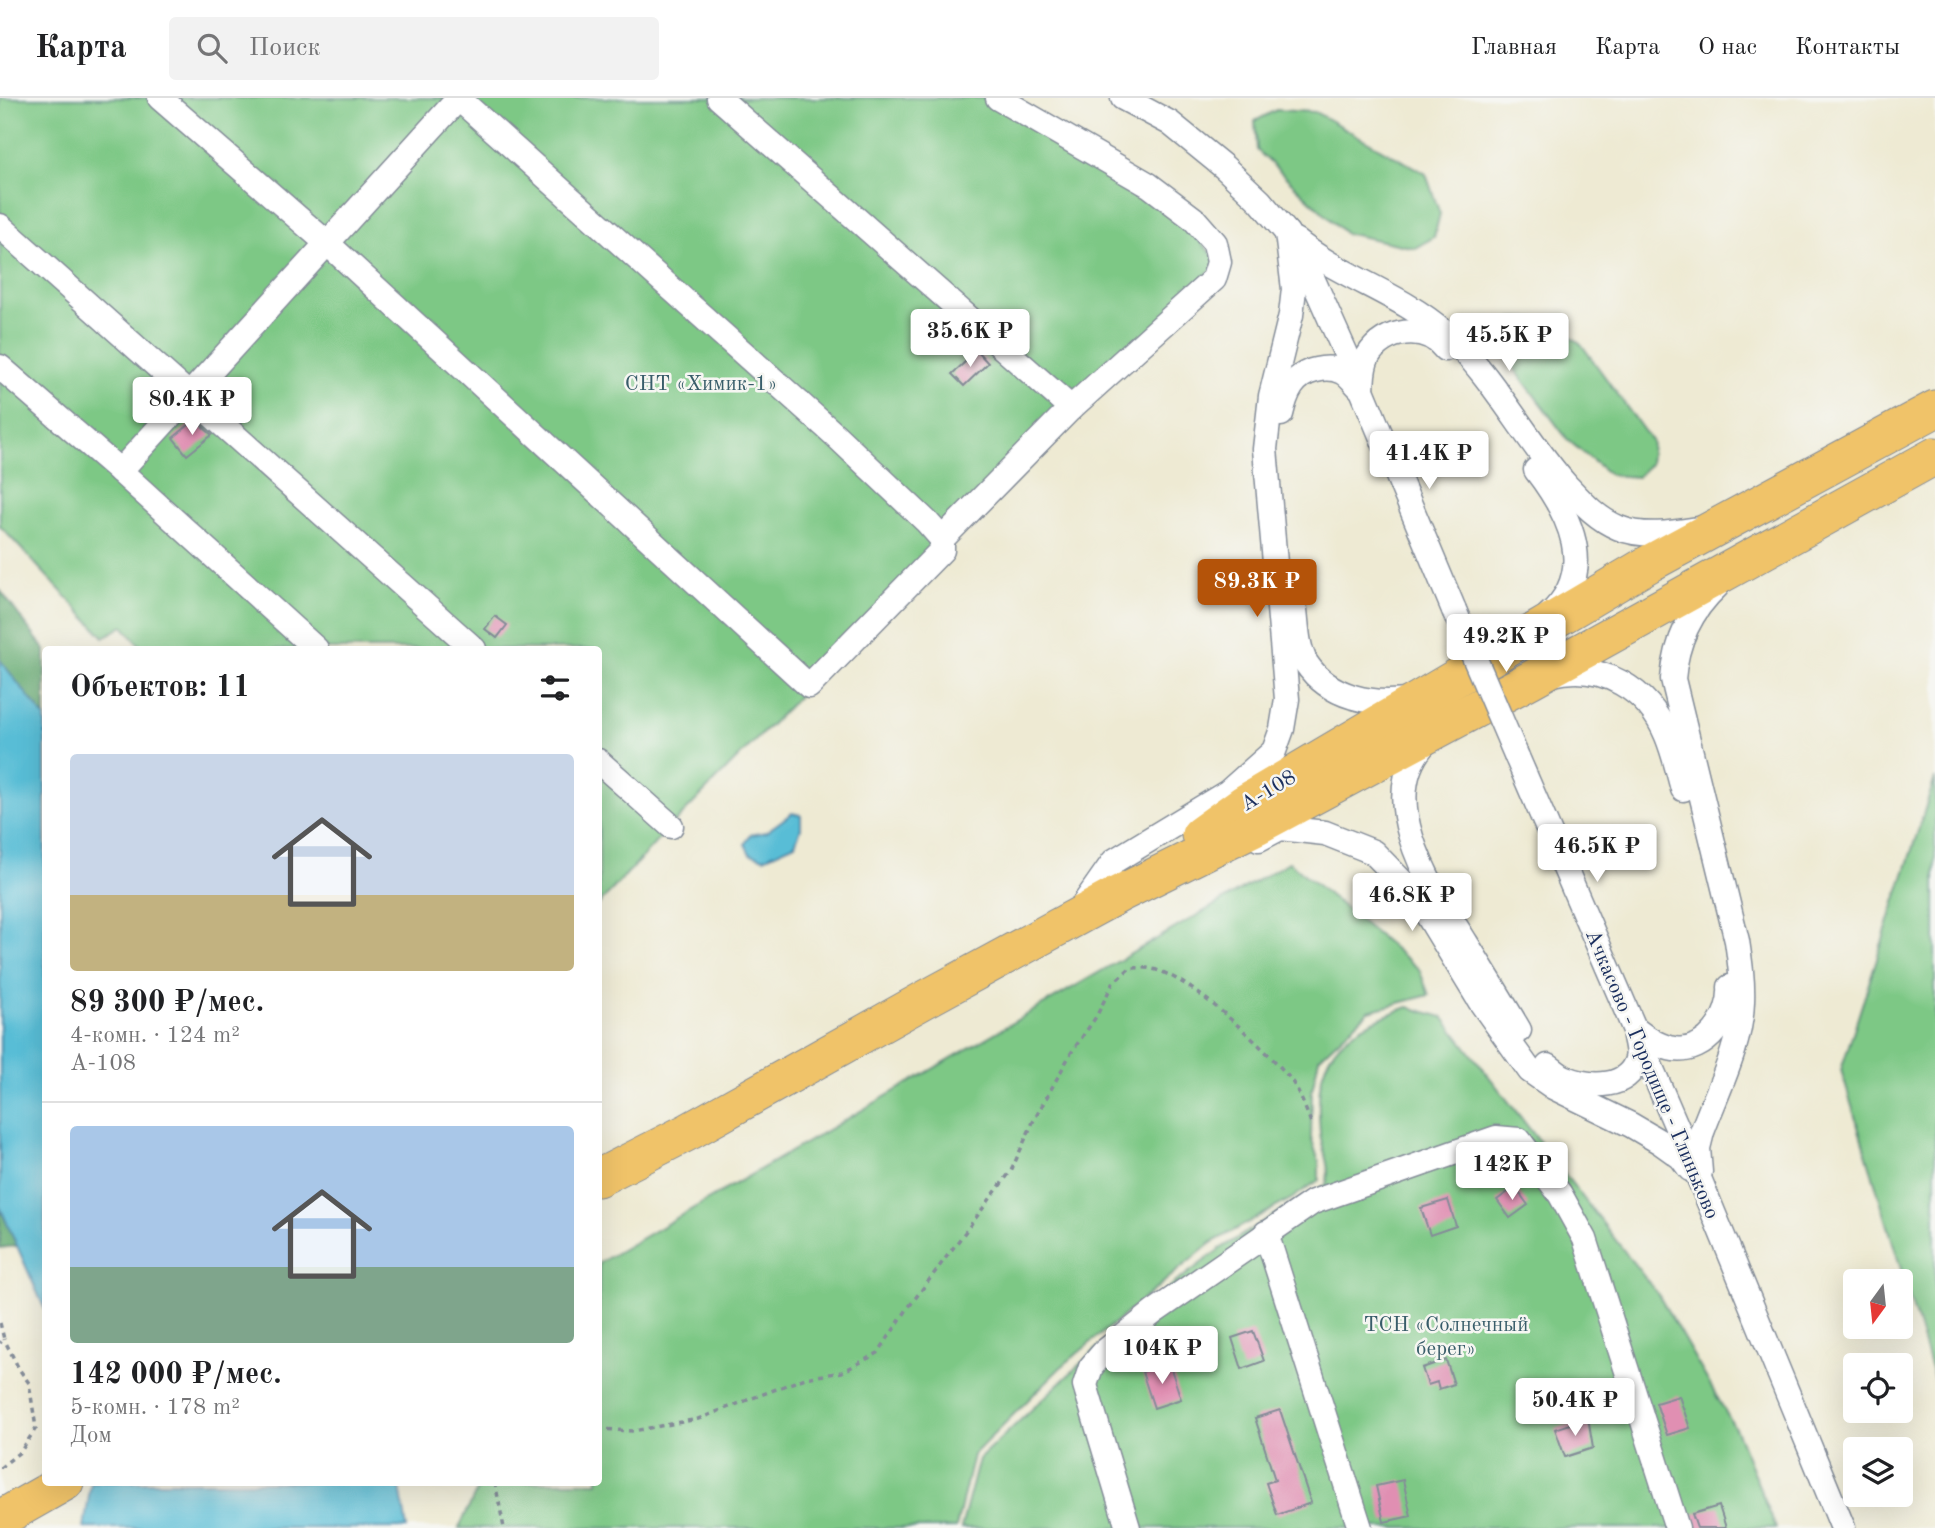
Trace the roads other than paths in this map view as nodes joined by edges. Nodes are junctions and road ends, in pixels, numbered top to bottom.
1 (160, 98) edge
2 (458, 98) edge
3 (719, 98) edge
4 (998, 98) edge
5 (1123, 98) edge
6 (0, 226) edge
7 (1287, 233) junction
8 (328, 244) junction
9 (0, 367) edge
10 (1362, 390) junction
11 (189, 395) junction
12 (1072, 408) junction
13 (1935, 409) edge
14 (1935, 456) edge
15 (120, 471) junction
16 (1714, 527) junction
17 (942, 539) junction
18 (1737, 567) junction
19 (1518, 643) junction
20 (313, 646) edge
21 (471, 646) edge
22 (1530, 680) junction
23 (1424, 698) junction
24 (1454, 719) junction
25 (602, 765) edge
26 (671, 825) dead end
27 (1119, 894) junction
28 (1073, 919) junction
29 (1634, 1029) junction
30 (603, 1176) edge
31 (1700, 1183) junction
32 (1266, 1233) junction
33 (58, 1486) edge
34 (0, 1520) edge
35 (1128, 1528) edge
36 (1360, 1528) edge
37 (1677, 1528) edge
38 (1843, 1528) edge

1 - 8 street
2 - 8 street
2 - 17 street
3 - 12 street
4 - 12 street
5 - 7 street
6 - 11 street
7 - 10 street, Ачкасово - Городище - Глиньково
7 - 16 street
7 - 28 street
8 - 11 street
8 - 17 street
9 - 15 street
10 - 19 street
10 - 23 street
10 - 29 street, Ачкасово - Городище - Глиньково, bridge
11 - 15 street
11 - 21 street
12 - 17 street
13 - 16 highway, А-108
14 - 18 highway, А-108
15 - 20 street
16 - 19 highway, А-108
18 - 22 highway, А-108
18 - 31 street
19 - 23 highway, А-108
22 - 24 highway, А-108
22 - 29 street
23 - 27 highway, А-108 / А-108
24 - 27 highway, А-108
24 - 29 street
25 - 26 street
27 - 28 highway, А-108
28 - 30 highway, А-108
28 - 31 street
29 - 31 street, Ачкасово - Городище - Глиньково
31 - 38 street, Ачкасово - Городище - Глиньково
32 - 35 street
32 - 36 street
32 - 37 street
33 - 34 highway

